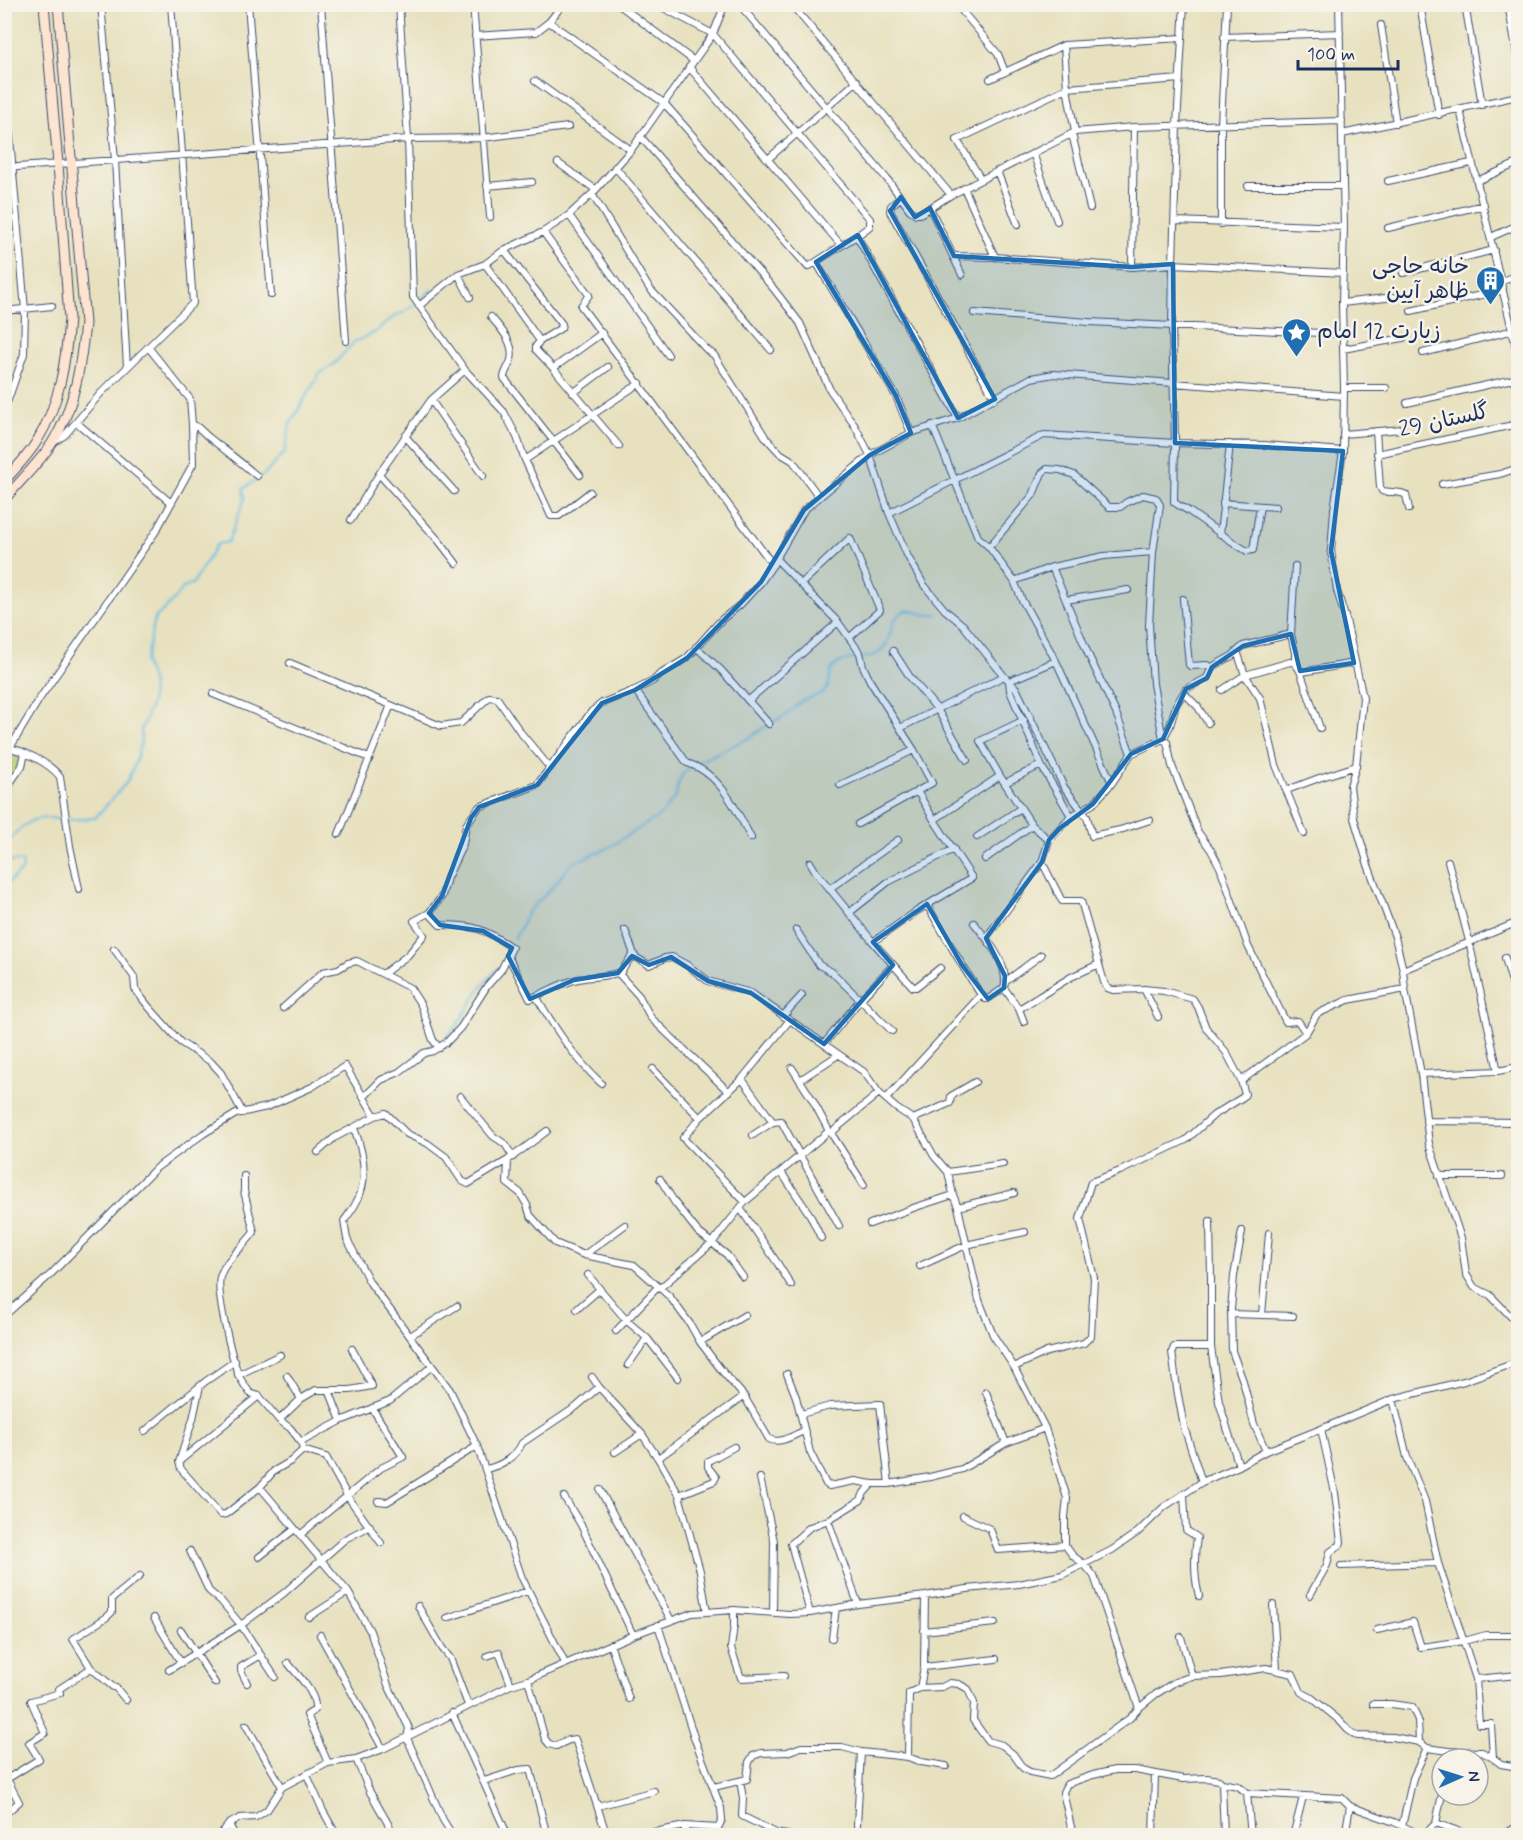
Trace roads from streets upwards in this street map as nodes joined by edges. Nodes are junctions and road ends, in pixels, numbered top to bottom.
1 (44, 4) edge
2 (58, 4) edge
3 (100, 4) edge
4 (171, 4) edge
5 (248, 4) edge
6 (321, 4) edge
7 (399, 4) edge
8 (473, 4) edge
9 (563, 4) edge
10 (618, 4) edge
11 (656, 4) edge
12 (726, 4) edge
13 (739, 4) edge
14 (791, 4) edge
15 (956, 4) edge
16 (1184, 4) edge
17 (1227, 4) edge
18 (1339, 4) edge
19 (1420, 4) edge
20 (1464, 4) edge
21 (1508, 4) edge
22 (549, 22) junction
23 (1381, 25) dead end
24 (1340, 33) junction
25 (713, 34) junction
26 (476, 36) junction
27 (1224, 36) junction
28 (1182, 38) junction
29 (1064, 45) junction
30 (1518, 60) edge
31 (694, 61) junction
32 (689, 67) junction
33 (4, 70) edge
34 (1005, 72) junction
35 (990, 79) dead end
36 (1180, 79) junction
37 (535, 81) dead end
38 (857, 81) junction
39 (1067, 88) junction
40 (1518, 96) edge
41 (664, 103) junction
42 (1482, 105) junction
43 (827, 107) junction
44 (1460, 110) junction
45 (1438, 115) junction
46 (1342, 121) junction
47 (1396, 123) junction
48 (1221, 124) junction
49 (1178, 125) junction
50 (568, 127) dead end
51 (1134, 127) junction
52 (798, 133) junction
53 (1074, 133) junction
54 (1342, 134) junction
55 (640, 136) junction
56 (482, 138) junction
57 (408, 139) junction
58 (331, 144) junction
59 (260, 150) junction
60 (631, 150) junction
61 (1033, 153) junction
62 (183, 155) junction
63 (768, 159) junction
64 (115, 160) junction
65 (558, 163) dead end
66 (1471, 163) junction
67 (1518, 163) edge
68 (58, 164) junction
69 (72, 164) junction
70 (615, 167) junction
71 (4, 168) edge
72 (13, 168) junction
73 (997, 171) junction
74 (981, 179) junction
75 (1388, 181) dead end
76 (1477, 181) junction
77 (531, 182) dead end
78 (487, 186) junction
79 (1248, 186) dead end
80 (1343, 186) junction
81 (964, 188) junction
82 (594, 191) junction
83 (951, 195) junction
84 (901, 197) junction
85 (1484, 205) junction
86 (930, 208) junction
87 (1090, 208) dead end
88 (569, 215) junction
89 (490, 217) dead end
90 (1057, 221) dead end
91 (1175, 221) junction
92 (1221, 224) junction
93 (1018, 225) dead end
94 (1518, 225) edge
95 (1344, 227) junction
96 (1388, 228) dead end
97 (543, 232) junction
98 (858, 235) junction
99 (1491, 237) junction
100 (841, 245) junction
101 (504, 250) junction
102 (1494, 250) junction
103 (954, 256) junction
104 (995, 256) junction
105 (816, 262) junction
106 (485, 264) junction
107 (1173, 264) junction
108 (1132, 267) junction
109 (1343, 273) junction
110 (1403, 273) dead end
111 (458, 274) junction
112 (1518, 274) edge
113 (962, 275) dead end
114 (1501, 282) junction
115 (1503, 290) junction
116 (271, 296) dead end
117 (470, 297) dead end
118 (1394, 297) dead end
119 (1342, 303) junction
120 (52, 306) dead end
121 (419, 306) junction
122 (25, 310) junction
123 (4, 311) edge
124 (1411, 311) dead end
125 (974, 313) dead end
126 (491, 317) dead end
127 (1172, 326) junction
128 (1516, 330) edge
129 (602, 333) junction
130 (1342, 334) junction
131 (1403, 338) dead end
132 (540, 341) junction
133 (346, 342) dead end
134 (148, 347) junction
135 (1343, 349) junction
136 (771, 350) dead end
137 (1423, 353) dead end
138 (668, 355) dead end
139 (1518, 355) edge
140 (127, 367) junction
141 (608, 367) dead end
142 (554, 369) junction
143 (465, 370) junction
144 (1518, 378) edge
145 (639, 383) junction
146 (1174, 383) junction
147 (1344, 388) junction
148 (1386, 388) dead end
149 (573, 393) junction
150 (1344, 396) junction
151 (995, 399) junction
152 (431, 400) junction
153 (1407, 403) dead end
154 (4, 405) edge
155 (591, 415) junction
156 (958, 418) junction
157 (76, 422) junction
158 (192, 424) junction
159 (1518, 424) edge
160 (932, 425) junction
161 (1402, 429) dead end
162 (1376, 431) junction
163 (911, 433) junction
164 (1343, 434) junction
165 (405, 436) junction
166 (554, 441) junction
167 (52, 443) junction
168 (1175, 443) junction
169 (1230, 444) junction
170 (620, 446) dead end
171 (1343, 451) junction
172 (1377, 454) junction
173 (870, 455) junction
174 (525, 460) junction
175 (1518, 468) edge
176 (379, 474) junction
177 (580, 475) dead end
178 (257, 476) dead end
179 (483, 476) dead end
180 (4, 481) edge
181 (955, 481) junction
182 (1442, 484) dead end
183 (454, 491) dead end
184 (590, 492) dead end
185 (819, 497) junction
186 (4, 500) edge
187 (171, 503) junction
188 (1223, 503) junction
189 (1260, 506) junction
190 (1276, 507) dead end
191 (1409, 509) dead end
192 (889, 513) junction
193 (351, 520) dead end
194 (1220, 534) junction
195 (989, 547) junction
196 (1153, 552) junction
197 (774, 562) junction
198 (456, 563) dead end
199 (1295, 566) dead end
200 (1052, 567) junction
201 (1014, 581) junction
202 (801, 584) junction
203 (1128, 590) dead end
204 (1184, 599) dead end
205 (1066, 600) junction
206 (838, 622) junction
207 (1290, 634) junction
208 (849, 638) junction
209 (696, 647) junction
210 (893, 651) dead end
211 (1237, 651) junction
212 (1056, 661) junction
213 (290, 663) dead end
214 (1295, 663) junction
215 (1354, 663) junction
216 (1212, 667) junction
217 (1300, 671) junction
218 (1245, 675) junction
219 (1006, 678) junction
220 (635, 690) junction
221 (1222, 690) dead end
222 (1184, 693) junction
223 (213, 694) dead end
224 (749, 700) junction
225 (391, 705) junction
226 (937, 709) junction
227 (1030, 717) junction
228 (1022, 722) junction
229 (1208, 723) dead end
230 (769, 724) dead end
231 (900, 728) junction
232 (1320, 728) dead end
233 (1163, 739) junction
234 (7, 747) edge
235 (914, 750) junction
236 (26, 753) junction
237 (1131, 754) junction
238 (369, 758) junction
239 (967, 760) dead end
240 (1050, 762) junction
241 (1042, 766) junction
242 (1356, 766) junction
243 (550, 768) junction
244 (1000, 776) junction
245 (1005, 783) junction
246 (1112, 783) junction
247 (840, 785) dead end
248 (1287, 790) junction
249 (4, 791) edge
250 (917, 791) junction
251 (1021, 808) junction
252 (1081, 810) junction
253 (1071, 816) junction
254 (934, 820) junction
255 (1150, 820) dead end
256 (858, 824) dead end
257 (1032, 825) junction
258 (339, 834) dead end
259 (1304, 834) dead end
260 (977, 837) dead end
261 (751, 838) dead end
262 (898, 840) dead end
263 (1049, 840) junction
264 (954, 849) junction
265 (985, 858) dead end
266 (1448, 861) dead end
267 (810, 862) dead end
268 (1042, 862) junction
269 (79, 889) dead end
270 (829, 889) junction
271 (927, 905) junction
272 (429, 913) junction
273 (849, 913) junction
274 (1518, 922) edge
275 (974, 923) dead end
276 (625, 930) dead end
277 (796, 930) dead end
278 (986, 938) junction
279 (1469, 941) junction
280 (873, 942) junction
281 (114, 949) dead end
282 (633, 954) junction
283 (1041, 955) dead end
284 (508, 956) junction
285 (1505, 958) dead end
286 (1099, 964) junction
287 (893, 965) junction
288 (940, 968) dead end
289 (1403, 970) junction
290 (618, 973) junction
291 (383, 974) junction
292 (1005, 985) junction
293 (1144, 989) junction
294 (1405, 989) junction
295 (802, 995) dead end
296 (981, 995) junction
297 (536, 996) junction
298 (860, 1000) junction
299 (1518, 1003) edge
300 (283, 1008) dead end
301 (1019, 1009) junction
302 (783, 1016) junction
303 (1158, 1017) dead end
304 (789, 1021) junction
305 (1024, 1022) dead end
306 (892, 1031) dead end
307 (1306, 1032) junction
308 (824, 1044) junction
309 (439, 1048) junction
310 (838, 1055) junction
311 (1518, 1067) edge
312 (792, 1068) dead end
313 (653, 1069) dead end
314 (1498, 1071) junction
315 (1421, 1074) junction
316 (742, 1079) junction
317 (800, 1080) junction
318 (1241, 1081) junction
319 (601, 1083) dead end
320 (975, 1083) dead end
321 (729, 1092) junction
322 (879, 1093) junction
323 (460, 1096) dead end
324 (364, 1097) junction
325 (886, 1099) junction
326 (243, 1113) junction
327 (375, 1116) junction
328 (700, 1118) junction
329 (913, 1119) junction
330 (1426, 1120) junction
331 (773, 1122) junction
332 (1518, 1122) edge
333 (354, 1128) junction
334 (547, 1131) dead end
335 (830, 1132) junction
336 (753, 1135) dead end
337 (318, 1152) dead end
338 (799, 1156) junction
339 (511, 1158) junction
340 (1003, 1164) dead end
341 (781, 1172) junction
342 (948, 1172) junction
343 (244, 1176) dead end
344 (1439, 1176) junction
345 (1502, 1176) dead end
346 (660, 1179) dead end
347 (864, 1185) dead end
348 (1014, 1193) dead end
349 (953, 1195) junction
350 (745, 1202) junction
351 (958, 1207) junction
352 (740, 1208) junction
353 (1210, 1221) dead end
354 (870, 1224) dead end
355 (624, 1225) dead end
356 (839, 1226) dead end
357 (1242, 1231) dead end
358 (1025, 1232) dead end
359 (1269, 1233) dead end
360 (821, 1238) dead end
361 (712, 1243) junction
362 (966, 1245) junction
363 (584, 1255) junction
364 (920, 1266) dead end
365 (588, 1275) dead end
366 (743, 1277) dead end
367 (791, 1285) dead end
368 (660, 1288) junction
369 (600, 1289) junction
370 (457, 1306) dead end
371 (578, 1309) dead end
372 (1232, 1314) junction
373 (745, 1315) dead end
374 (1262, 1315) junction
375 (4, 1316) edge
376 (1293, 1316) dead end
377 (627, 1322) junction
378 (1518, 1324) edge
379 (616, 1331) dead end
380 (410, 1336) junction
381 (647, 1338) junction
382 (700, 1342) junction
383 (1211, 1347) junction
384 (352, 1349) dead end
385 (280, 1355) dead end
386 (235, 1361) junction
387 (1518, 1362) edge
388 (628, 1365) dead end
389 (432, 1366) junction
390 (1014, 1367) junction
391 (787, 1374) dead end
392 (238, 1375) junction
393 (287, 1376) dead end
394 (592, 1377) dead end
395 (678, 1378) dead end
396 (200, 1386) junction
397 (599, 1387) junction
398 (329, 1390) junction
399 (986, 1392) dead end
400 (259, 1396) junction
401 (744, 1396) junction
402 (301, 1399) junction
403 (1393, 1399) junction
404 (372, 1408) junction
405 (801, 1414) junction
406 (279, 1419) junction
407 (341, 1420) junction
408 (1045, 1428) junction
409 (1321, 1430) junction
410 (145, 1431) dead end
411 (804, 1431) junction
412 (642, 1434) junction
413 (301, 1442) junction
414 (1006, 1443) junction
415 (477, 1446) junction
416 (734, 1447) dead end
417 (303, 1450) junction
418 (1266, 1451) junction
419 (615, 1452) dead end
420 (659, 1460) junction
421 (179, 1462) junction
422 (1239, 1466) junction
423 (486, 1469) junction
424 (760, 1478) dead end
425 (1202, 1482) junction
426 (872, 1484) junction
427 (889, 1484) junction
428 (260, 1487) junction
429 (600, 1490) dead end
430 (1184, 1495) junction
431 (679, 1496) junction
432 (348, 1497) junction
433 (564, 1497) dead end
434 (378, 1501) dead end
435 (963, 1516) dead end
436 (828, 1520) junction
437 (370, 1526) junction
438 (298, 1532) junction
439 (381, 1543) dead end
440 (1065, 1545) junction
441 (190, 1551) dead end
442 (259, 1557) dead end
443 (320, 1561) junction
444 (1438, 1563) junction
445 (1084, 1564) junction
446 (1341, 1566) dead end
447 (141, 1576) dead end
448 (528, 1591) junction
449 (348, 1592) junction
450 (1310, 1595) dead end
451 (925, 1596) junction
452 (1199, 1596) dead end
453 (858, 1604) junction
454 (1272, 1605) dead end
455 (418, 1606) dead end
456 (836, 1608) junction
457 (734, 1610) junction
458 (707, 1612) junction
459 (772, 1612) junction
460 (810, 1613) junction
461 (309, 1617) dead end
462 (154, 1618) dead end
463 (447, 1618) dead end
464 (671, 1620) junction
465 (995, 1623) dead end
466 (241, 1625) junction
467 (658, 1625) junction
468 (181, 1630) dead end
469 (1377, 1630) dead end
470 (924, 1631) junction
471 (320, 1635) dead end
472 (633, 1635) junction
473 (1518, 1635) edge
474 (1182, 1637) dead end
475 (832, 1638) dead end
476 (1464, 1641) junction
477 (610, 1644) junction
478 (196, 1653) junction
479 (261, 1655) junction
480 (487, 1656) dead end
481 (996, 1659) dead end
482 (181, 1663) junction
483 (288, 1663) dead end
484 (565, 1663) junction
485 (924, 1667) junction
486 (91, 1668) junction
487 (170, 1670) dead end
488 (1276, 1670) junction
489 (1518, 1675) edge
490 (784, 1676) dead end
491 (1192, 1676) junction
492 (275, 1677) dead end
493 (1476, 1679) junction
494 (528, 1680) junction
495 (214, 1683) dead end
496 (247, 1683) dead end
497 (511, 1685) junction
498 (920, 1688) junction
499 (629, 1699) dead end
500 (126, 1700) dead end
501 (1373, 1704) dead end
502 (468, 1705) junction
503 (1139, 1708) junction
504 (452, 1713) junction
505 (246, 1725) dead end
506 (407, 1738) junction
507 (1419, 1742) junction
508 (1427, 1748) junction
509 (383, 1749) junction
510 (1430, 1749) edge
511 (861, 1752) junction
512 (1490, 1756) edge
513 (908, 1757) junction
514 (1493, 1758) junction
515 (356, 1759) junction
516 (328, 1762) junction
517 (946, 1766) dead end
518 (1518, 1767) edge
519 (1155, 1774) junction
520 (307, 1775) junction
521 (484, 1781) junction
522 (740, 1781) junction
523 (1222, 1783) junction
524 (282, 1787) junction
525 (714, 1787) junction
526 (654, 1791) dead end
527 (1247, 1793) junction
528 (1303, 1797) junction
529 (598, 1806) junction
530 (1350, 1806) junction
531 (1439, 1807) edge
532 (4, 1815) edge
533 (1436, 1823) junction
534 (229, 1824) junction
535 (857, 1825) dead end
536 (685, 1826) junction
537 (1402, 1826) junction
538 (1518, 1826) edge
539 (775, 1834) edge
540 (1417, 1834) edge
541 (219, 1836) edge
542 (235, 1836) edge
543 (337, 1836) edge
544 (395, 1836) edge
545 (453, 1836) edge
546 (508, 1836) edge
547 (547, 1836) edge
548 (606, 1836) edge
549 (634, 1836) edge
550 (685, 1836) edge
551 (792, 1836) edge
552 (1073, 1836) edge
553 (1153, 1836) edge
554 (1224, 1836) edge
555 (1251, 1836) edge
556 (1293, 1836) edge
557 (1345, 1836) edge
558 (1472, 1836) edge
559 (1502, 1836) edge

1 - 68 street
2 - 69 street
3 - 64 street
4 - 62 street
5 - 59 street
6 - 58 street
7 - 57 street
8 - 26 street
9 - 22 street
10 - 31 street
11 - 25 street
12 - 25 street
13 - 43 street
14 - 38 street
15 - 34 street
16 - 28 street
17 - 27 street
18 - 24 street
19 - 45 street
20 - 42 street
21 - 30 street
22 - 26 street
22 - 41 street
23 - 47 street
24 - 27 street
24 - 46 street
25 - 31 street
25 - 52 street
26 - 56 street
27 - 48 street
28 - 29 street
28 - 36 street
29 - 34 street
29 - 39 street
31 - 32 street
32 - 41 street
32 - 63 street
33 - 72 street
34 - 35 street
36 - 39 street
36 - 49 street
37 - 60 street
38 - 43 street
38 - 83 street
39 - 53 street
39 - 74 street
40 - 42 street
41 - 55 street
41 - 105 street
42 - 44 street
43 - 52 street
43 - 84 street
44 - 45 street
44 - 66 street
45 - 47 street
46 - 48 street
46 - 54 street
47 - 54 street
48 - 49 street
48 - 92 street
49 - 51 street
49 - 91 street
50 - 56 street
51 - 53 street
51 - 108 street
52 - 63 street
52 - 98 street
53 - 61 street
53 - 87 street
54 - 80 street
55 - 60 street
55 - 173 street
56 - 57 street
56 - 78 street
57 - 58 street
57 - 121 street
58 - 59 street
58 - 133 street
59 - 62 street
59 - 116 street
60 - 70 street
61 - 73 street
61 - 90 street
62 - 64 street
62 - 134 street
63 - 100 street
64 - 69 street
64 - 140 street
65 - 82 street
66 - 75 street
66 - 76 street
67 - 76 street
68 - 69 street
68 - 72 street
68 - 180 street
69 - 167 street
70 - 82 street
70 - 136 street
71 - 72 street
72 - 122 street
73 - 74 street
73 - 93 street
74 - 81 street
76 - 85 street
77 - 78 street
78 - 89 street
79 - 80 street
80 - 95 street
81 - 83 street
81 - 104 street
82 - 88 street
82 - 185 street
83 - 86 street
84 - 86 street
84 - 151 street
85 - 96 street
85 - 99 street
86 - 103 street
88 - 97 street
88 - 138 street
91 - 92 street
91 - 107 street
92 - 95 street
94 - 99 street
95 - 109 street
97 - 101 street
97 - 129 street
98 - 100 street
98 - 156 street
99 - 102 street
100 - 105 street
101 - 106 street
101 - 132 street
102 - 110 street
102 - 114 street
103 - 104 street
103 - 113 street
104 - 108 street
105 - 163 street
106 - 111 street
106 - 132 street
107 - 108 street
107 - 109 street
107 - 127 street
109 - 119 street
111 - 117 street
111 - 121 street
112 - 114 street
114 - 115 street
115 - 124 street
115 - 128 street
118 - 119 street
119 - 130 street
120 - 122 street
121 - 143 street
122 - 123 street
122 - 154 street
125 - 127 street
126 - 166 street
127 - 130 street
127 - 146 street
128 - 137 street
128 - 139 street
129 - 142 street
129 - 145 street
130 - 135 street
131 - 135 street
132 - 142 street
134 - 140 street
134 - 158 street
135 - 147 street
140 - 157 street
141 - 149 street
142 - 149 street
143 - 152 street
143 - 174 street
144 - 153 street
145 - 155 street
145 - 197 street
146 - 150 street
146 - 151 street
146 - 168 street
147 - 148 street
147 - 150 street
149 - 155 street
150 - 164 street
151 - 156 street
152 - 165 street
152 - 179 street
155 - 166 street
155 - 170 street
156 - 160 street
157 - 167 street
157 - 187 street
158 - 178 street
158 - 187 street
159 - 172 street, گلستان 29
160 - 163 street
160 - 181 street
161 - 162 street
162 - 164 street
162 - 172 street
163 - 173 street
164 - 171 street
165 - 176 street
165 - 183 street
166 - 174 street
166 - 177 street
167 - 186 street
168 - 169 street
168 - 181 street
168 - 194 street
169 - 171 street
169 - 188 street
171 - 215 street
172 - 191 street
173 - 185 street
173 - 192 street
174 - 184 street
175 - 182 street
176 - 193 street
176 - 198 street
181 - 192 street
181 - 195 street
185 - 197 street
187 - 234 street
188 - 189 street
188 - 194 street
189 - 190 street
189 - 194 street
192 - 219 street
195 - 196 street
195 - 201 street
196 - 200 street
196 - 233 street
197 - 202 street
197 - 209 street
199 - 207 street
200 - 201 street
200 - 205 street
201 - 212 street
202 - 206 street
202 - 208 street
203 - 205 street
204 - 216 street
205 - 237 street
206 - 208 street
206 - 224 street
207 - 211 street
207 - 214 street
208 - 231 street
209 - 220 street
209 - 224 street
210 - 226 street
211 - 216 street
211 - 218 street
212 - 219 street
212 - 246 street
213 - 225 street
214 - 217 street
214 - 218 street
215 - 217 street
215 - 242 street
216 - 222 street
217 - 232 street
218 - 221 street
218 - 248 street
219 - 226 street
219 - 227 street
219 - 228 street
220 - 243 street
220 - 261 street
222 - 229 street
222 - 233 street
223 - 238 street
224 - 230 street
225 - 238 street
225 - 243 street
226 - 231 street
226 - 239 street
227 - 228 street
227 - 240 street
228 - 241 street
228 - 244 street
231 - 235 street
233 - 237 street
233 - 307 street
234 - 236 street
235 - 247 street
235 - 250 street
236 - 249 street
236 - 269 street
237 - 246 street
238 - 258 street
240 - 241 street
240 - 252 street
241 - 245 street
241 - 253 street
242 - 248 street
242 - 289 street
243 - 272 street
244 - 245 street
244 - 254 street
245 - 251 street
246 - 252 street
248 - 259 street
250 - 254 street
250 - 256 street
251 - 257 street
251 - 260 street
252 - 253 street
252 - 255 street
253 - 263 street
254 - 264 street
257 - 263 street
257 - 265 street
262 - 270 street
263 - 268 street
264 - 271 street
264 - 273 street
266 - 279 street
267 - 270 street
268 - 278 street
268 - 286 street
270 - 273 street
271 - 280 street
271 - 296 street
272 - 284 street
272 - 291 street
273 - 280 street
274 - 279 street
275 - 278 street
276 - 282 street
277 - 298 street
278 - 292 street
279 - 289 street
279 - 314 street
280 - 287 street
281 - 326 street
282 - 290 street
282 - 302 street
283 - 292 street
284 - 297 street
284 - 309 street
285 - 299 street
286 - 293 street
286 - 301 street
287 - 288 street
287 - 298 street
289 - 294 street
290 - 297 street
290 - 321 street
291 - 300 street
291 - 309 street
292 - 296 street
292 - 301 street
293 - 303 street
293 - 318 street
294 - 307 street
294 - 315 street
295 - 302 street
296 - 325 street
297 - 319 street
298 - 306 street
298 - 308 street
301 - 305 street
302 - 304 street
304 - 308 street
304 - 316 street
307 - 318 street
308 - 310 street
309 - 324 street
310 - 317 street
310 - 322 street
311 - 314 street
312 - 317 street
313 - 328 street
314 - 315 street
315 - 330 street
316 - 321 street
316 - 331 street
317 - 335 street
318 - 390 street
320 - 329 street
321 - 328 street
322 - 325 street
322 - 335 street
323 - 339 street
324 - 326 street
324 - 327 street
325 - 329 street
326 - 375 street
327 - 333 street
327 - 339 street
328 - 350 street
329 - 342 street
330 - 332 street
330 - 344 street
331 - 336 street
331 - 338 street
333 - 337 street
333 - 380 street
334 - 339 street
335 - 338 street
335 - 347 street
338 - 341 street
338 - 356 street
339 - 363 street
340 - 342 street
341 - 350 street
341 - 360 street
342 - 349 street
343 - 386 street
344 - 345 street
344 - 378 street
346 - 361 street
348 - 351 street
349 - 351 street
349 - 354 street
350 - 352 street
351 - 362 street
352 - 361 street
352 - 367 street
353 - 383 street
355 - 363 street
357 - 372 street
358 - 362 street
359 - 374 street
361 - 366 street
361 - 368 street
362 - 364 street
362 - 390 street
363 - 368 street
365 - 369 street
368 - 377 street
368 - 382 street
369 - 371 street
369 - 377 street
370 - 380 street
372 - 374 street
372 - 418 street
373 - 382 street
374 - 376 street
377 - 379 street
377 - 381 street
380 - 389 street
381 - 388 street
381 - 395 street
382 - 401 street
383 - 422 street
383 - 425 street
384 - 398 street
385 - 392 street
386 - 392 street
386 - 396 street
387 - 403 street
389 - 404 street
389 - 415 street
390 - 408 street
391 - 405 street
392 - 400 street
393 - 402 street
394 - 397 street
396 - 410 street
396 - 421 street
397 - 412 street
397 - 423 street
398 - 402 street
398 - 407 street
399 - 414 street
400 - 406 street
400 - 421 street
401 - 411 street
401 - 420 street
402 - 406 street
403 - 409 street
403 - 444 street
404 - 407 street
404 - 432 street
405 - 411 street
405 - 427 street
406 - 413 street
407 - 413 street
408 - 414 street
408 - 440 street
409 - 418 street
409 - 450 street
411 - 426 street
412 - 419 street
412 - 420 street
413 - 417 street
414 - 427 street
415 - 423 street
415 - 434 street
416 - 431 street
417 - 428 street
417 - 432 street
418 - 422 street
420 - 431 street
421 - 428 street
422 - 425 street
423 - 448 street
424 - 459 street
425 - 430 street
426 - 427 street
426 - 436 street
428 - 438 street
429 - 464 street
430 - 445 street
430 - 452 street
431 - 458 street
432 - 437 street
432 - 438 street
433 - 472 street
435 - 440 street
436 - 453 street
436 - 460 street
437 - 439 street
437 - 443 street
438 - 442 street
438 - 443 street
440 - 445 street
441 - 466 street
443 - 449 street
443 - 466 street
444 - 446 street
444 - 476 street
445 - 451 street
445 - 503 street
447 - 486 street
448 - 463 street
448 - 484 street
449 - 461 street
449 - 506 street
451 - 453 street
451 - 470 street
453 - 456 street
454 - 488 street
455 - 502 street
456 - 460 street
456 - 475 street
457 - 458 street
457 - 459 street
457 - 490 street
458 - 464 street
459 - 460 street
462 - 482 street
464 - 467 street
465 - 470 street
466 - 478 street
466 - 479 street
467 - 472 street
467 - 525 street
468 - 478 street
469 - 476 street
470 - 485 street
471 - 509 street
472 - 477 street
473 - 476 street
474 - 491 street
476 - 493 street
477 - 484 street
477 - 499 street
478 - 482 street
478 - 495 street
479 - 492 street
479 - 496 street
480 - 497 street
481 - 485 street
482 - 487 street
483 - 516 street
484 - 494 street
485 - 498 street
486 - 500 street
486 - 532 street
488 - 491 street
488 - 507 street
489 - 493 street
491 - 503 street
493 - 514 street
494 - 497 street
494 - 529 street
497 - 502 street
498 - 503 street
498 - 513 street
501 - 507 street
502 - 504 street
504 - 506 street
504 - 521 street
505 - 524 street
506 - 509 street
506 - 545 street
507 - 508 street
508 - 510 street
508 - 537 street
509 - 515 street
511 - 513 street
511 - 522 street
511 - 535 street
512 - 514 street
513 - 517 street
514 - 518 street
515 - 516 street
515 - 544 street
516 - 520 street
519 - 523 street
519 - 552 street
519 - 553 street
520 - 524 street
520 - 543 street
521 - 546 street
521 - 547 street
522 - 525 street
522 - 539 street
523 - 527 street
523 - 554 street
524 - 534 street
525 - 536 street
526 - 529 street
527 - 528 street
527 - 555 street
528 - 530 street
528 - 556 street
529 - 548 street
530 - 537 street
530 - 557 street
531 - 533 street
533 - 540 street
533 - 558 street
534 - 541 street
534 - 542 street
536 - 549 street
536 - 550 street
537 - 540 street
538 - 559 street
539 - 551 street

